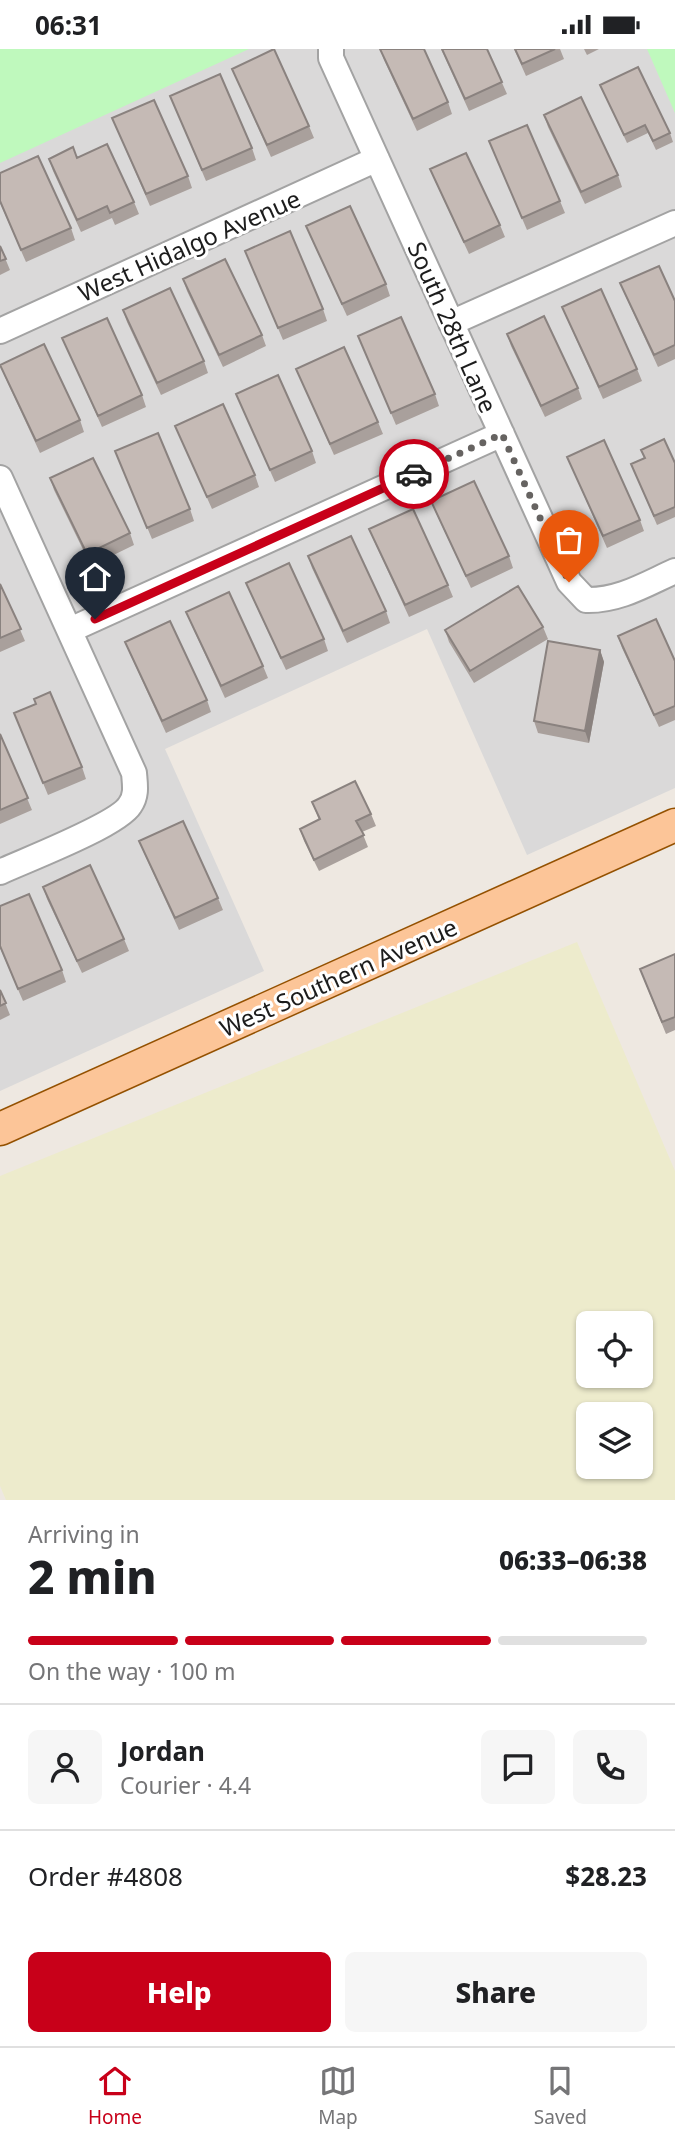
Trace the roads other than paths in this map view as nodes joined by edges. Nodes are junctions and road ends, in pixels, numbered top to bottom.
1 (331, 49) edge
2 (377, 159) junction
3 (675, 223) edge
4 (451, 323) junction
5 (0, 331) edge
6 (502, 434) junction
7 (0, 478) edge
8 (7, 512) edge
9 (675, 571) edge
10 (70, 630) junction
11 (675, 825) edge
12 (0, 872) edge
13 (0, 1129) edge

1 - 2 street, South 28th Lane
2 - 4 street, South 28th Lane
2 - 5 street, West Hidalgo Avenue
3 - 4 street
4 - 6 street, South 28th Lane
6 - 9 street, South 28th Lane
6 - 10 street
7 - 8 street
8 - 10 street
10 - 12 street
11 - 13 main road, West Southern Avenue

